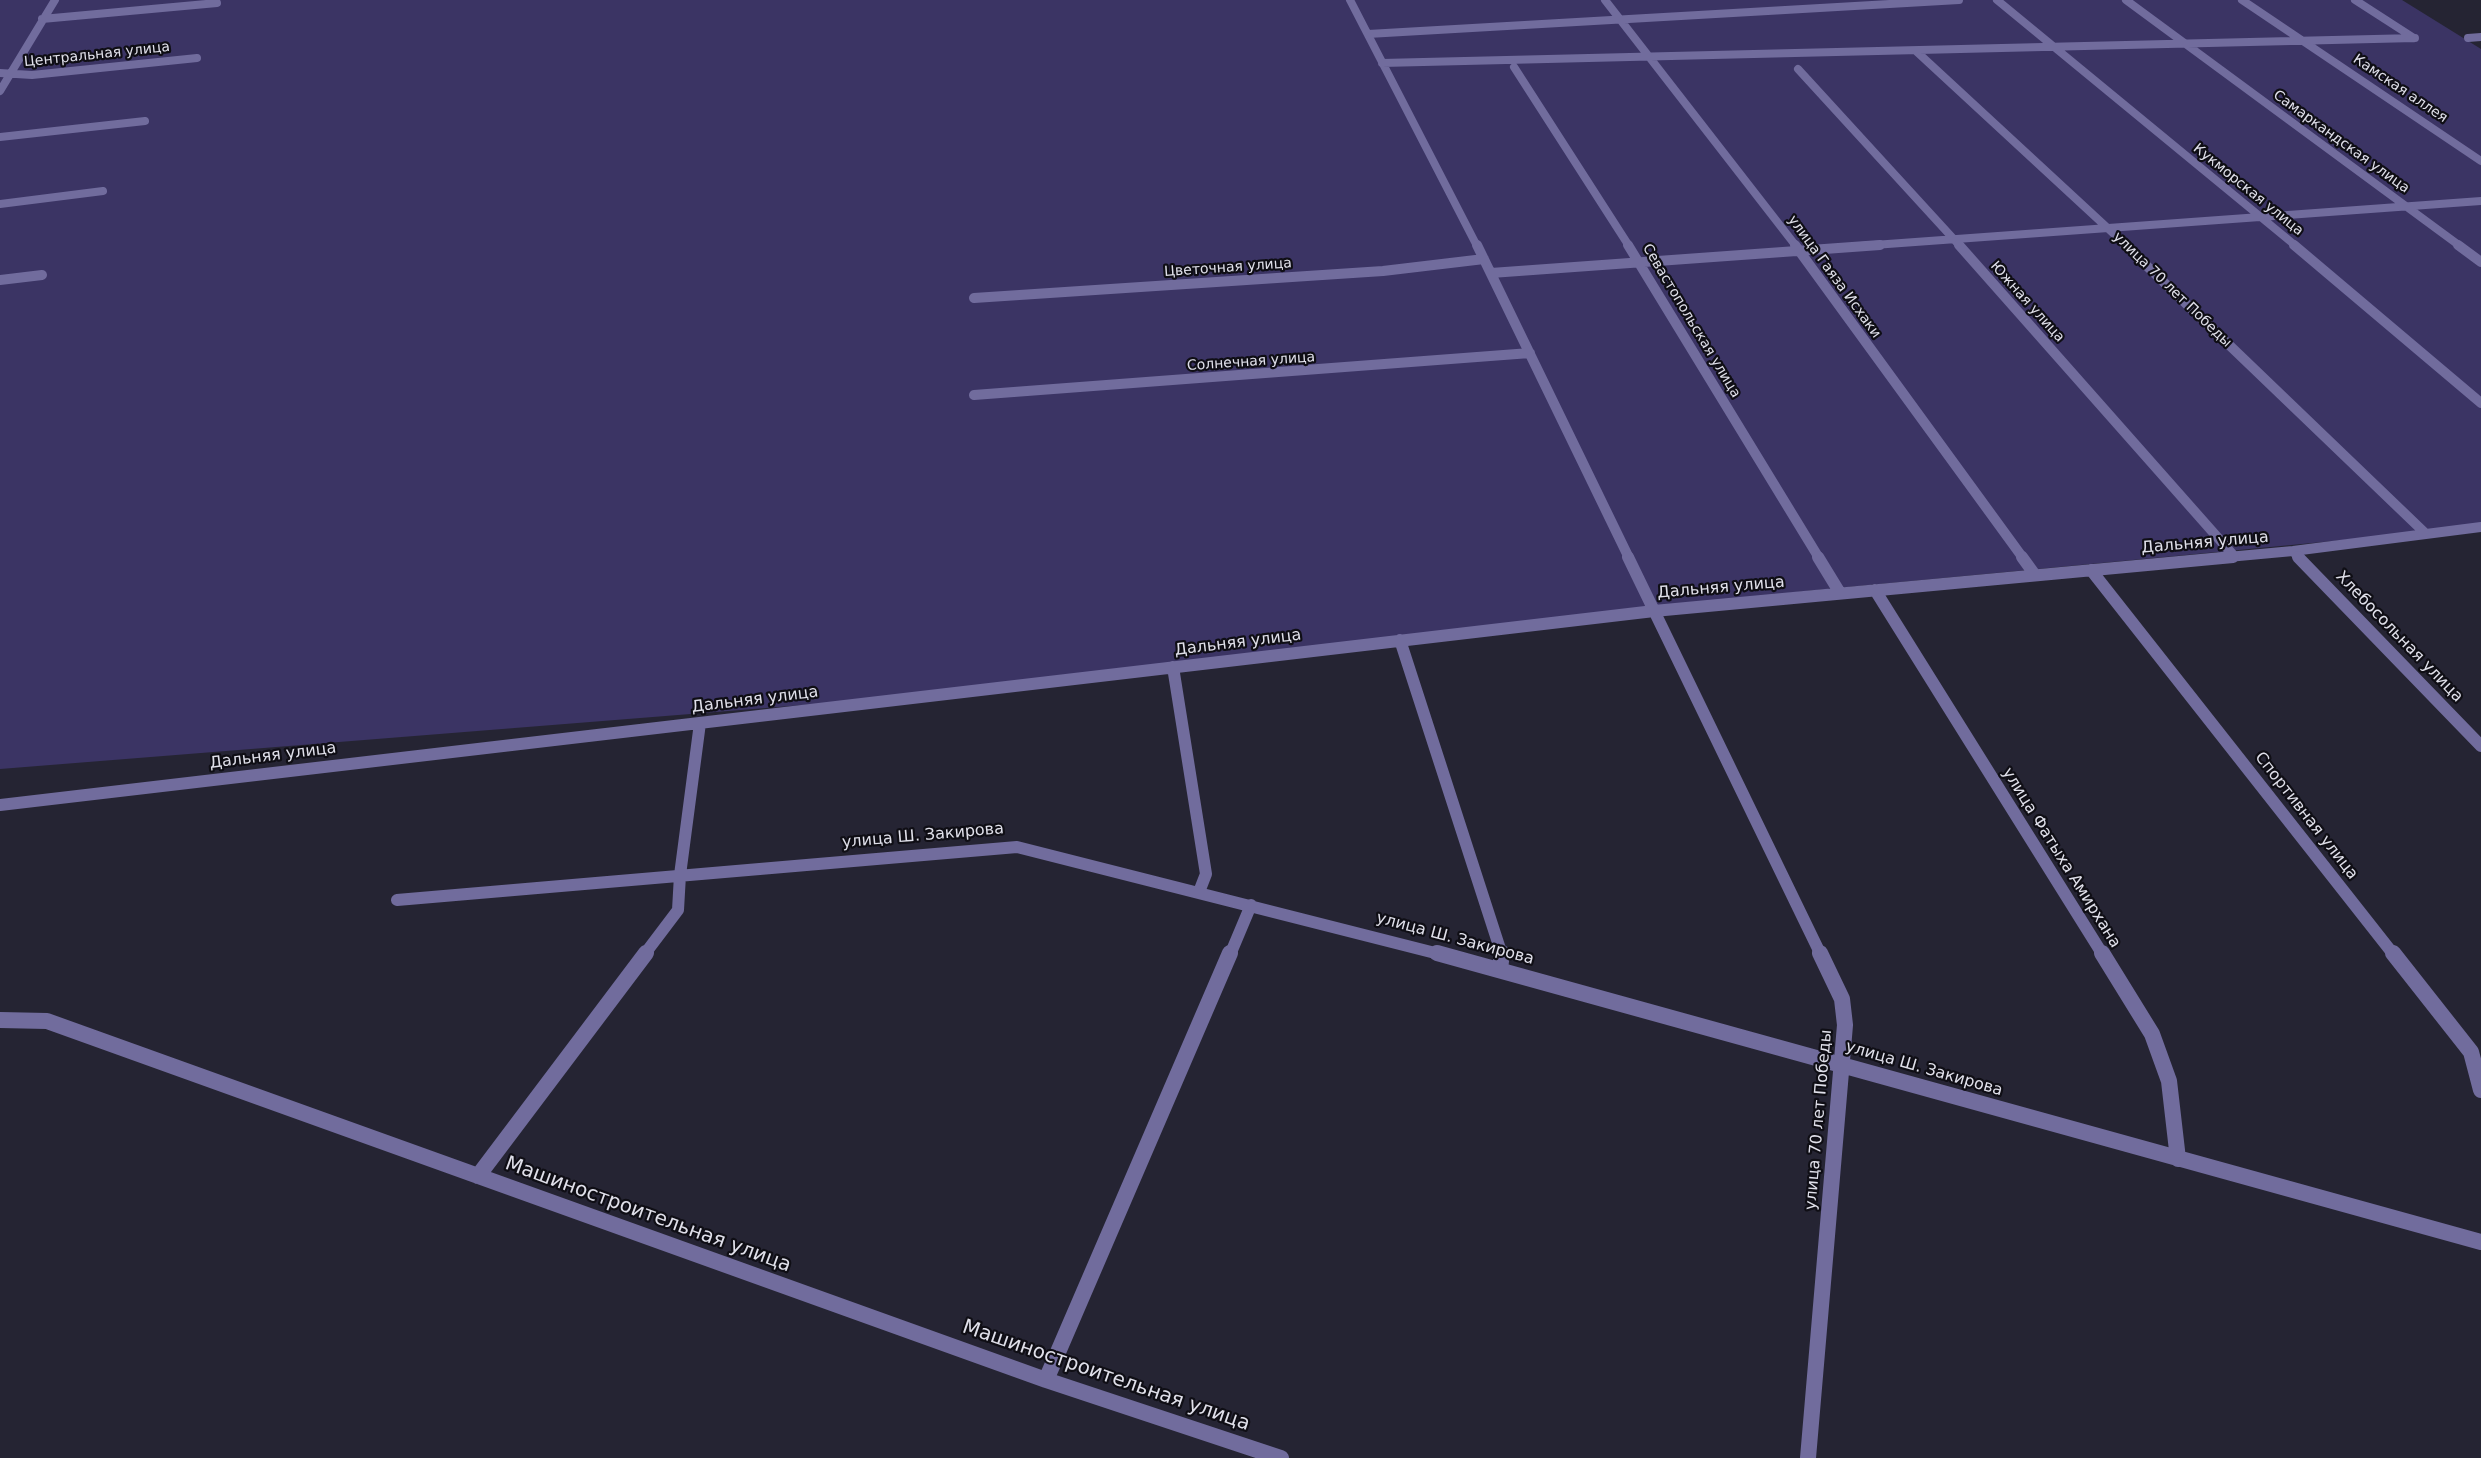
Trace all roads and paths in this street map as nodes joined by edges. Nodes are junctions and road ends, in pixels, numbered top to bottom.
1 (55, 0) edge
2 (1350, 0) edge
3 (1605, 0) edge
4 (1959, 0) edge
5 (1996, 0) edge
6 (2126, 0) edge
7 (2242, 0) edge
8 (2355, 0) edge
9 (217, 3) dead end
10 (42, 20) junction
11 (1620, 20) junction
12 (1368, 34) junction
13 (2481, 37) edge
14 (2468, 38) dead end
15 (2302, 41) junction
16 (2185, 44) junction
17 (2053, 47) junction
18 (1916, 51) junction
19 (1647, 56) junction
20 (197, 58) dead end
21 (1382, 63) junction
22 (1514, 67) dead end
23 (1798, 69) dead end
24 (0, 73) edge
25 (11, 74) junction
26 (0, 91) edge
27 (145, 121) dead end
28 (0, 137) edge
29 (2481, 161) edge
30 (103, 191) dead end
31 (2481, 201) edge
32 (0, 204) edge
33 (2406, 207) junction
34 (2260, 217) junction
35 (2107, 227) junction
36 (1953, 239) junction
37 (1798, 249) junction
38 (1484, 259) junction
39 (1639, 261) junction
40 (2481, 262) edge
41 (1491, 273) junction
42 (42, 275) dead end
43 (0, 280) edge
44 (974, 298) dead end
45 (1530, 353) junction
46 (974, 395) dead end
47 (2481, 403) edge
48 (2480, 529) edge
49 (2425, 533) junction
50 (2293, 551) junction
51 (2234, 556) junction
52 (2091, 570) junction
53 (2035, 575) junction
54 (1875, 590) junction
55 (1840, 593) junction
56 (1654, 611) junction
57 (1401, 640) junction
58 (1173, 667) junction
59 (700, 723) junction
60 (2481, 746) edge
61 (0, 805) edge
62 (680, 875) junction
63 (1199, 892) junction
64 (397, 900) dead end
65 (1251, 905) junction
66 (1500, 969) junction
67 (0, 1020) edge
68 (1842, 1064) junction
69 (2481, 1090) edge
70 (2178, 1159) junction
71 (478, 1176) junction
72 (2481, 1242) edge
73 (1046, 1380) junction
74 (1281, 1458) edge
75 (1808, 1458) edge

1 - 10 street
2 - 12 street
3 - 11 street, улица Гаяза Исхаки
4 - 11 street
5 - 17 street, Кукморская улица
6 - 16 street, Самаркандская улица
7 - 15 street, Камская аллея
8 - 15 street
9 - 10 street
10 - 25 street
11 - 12 street
11 - 19 street, улица Гаяза Исхаки
12 - 21 street
13 - 14 street
15 - 16 street
15 - 29 street, Камская аллея
16 - 17 street
16 - 33 street, Самаркандская улица
17 - 18 street
17 - 34 street, Кукморская улица
18 - 19 street
18 - 35 street, улица 70 лет Победы
19 - 21 street
19 - 37 street, улица Гаяза Исхаки
20 - 25 street, Центральная улица
21 - 38 street
22 - 39 street, Севастопольская улица
23 - 36 street, Южная улица
24 - 25 street, Центральная улица
25 - 26 street
27 - 28 street
30 - 32 street
31 - 33 street
33 - 34 street
33 - 40 street, Самаркандская улица
34 - 35 street
34 - 47 street, Кукморская улица
35 - 36 street
35 - 49 street, улица 70 лет Победы
36 - 37 street
36 - 51 street, Южная улица
37 - 39 street
37 - 53 street, улица Гаяза Исхаки
38 - 41 street
38 - 44 street, Цветочная улица
39 - 41 street
39 - 55 street, Севастопольская улица
41 - 45 street
42 - 43 street
45 - 46 street, Солнечная улица
45 - 56 street
48 - 49 street, Дальняя улица
49 - 50 street, Дальняя улица
50 - 51 street, Дальняя улица
50 - 60 street, Хлебосольная улица
51 - 52 street, Дальняя улица
52 - 53 street, Дальняя улица
52 - 69 street, Спортивная улица
53 - 54 street, Дальняя улица
54 - 55 street, Дальняя улица
54 - 70 street, улица Фатыха Амирхана
55 - 56 street, Дальняя улица
56 - 57 street, Дальняя улица
56 - 68 street, улица 70 лет Победы
57 - 58 street, Дальняя улица
57 - 66 street
58 - 59 street, Дальняя улица
58 - 63 street
59 - 61 street, Дальняя улица
59 - 62 street
62 - 63 street, улица Ш. Закирова
62 - 64 street, улица Ш. Закирова
62 - 71 street
63 - 65 street, улица Ш. Закирова
65 - 66 street, улица Ш. Закирова
65 - 73 street
66 - 68 street, улица Ш. Закирова
67 - 71 street, Машиностроительная улица
68 - 70 street, улица Ш. Закирова
68 - 75 street, улица 70 лет Победы
70 - 72 street, улица Ш. Закирова
71 - 73 street, Машиностроительная улица
73 - 74 street, Машиностроительная улица

